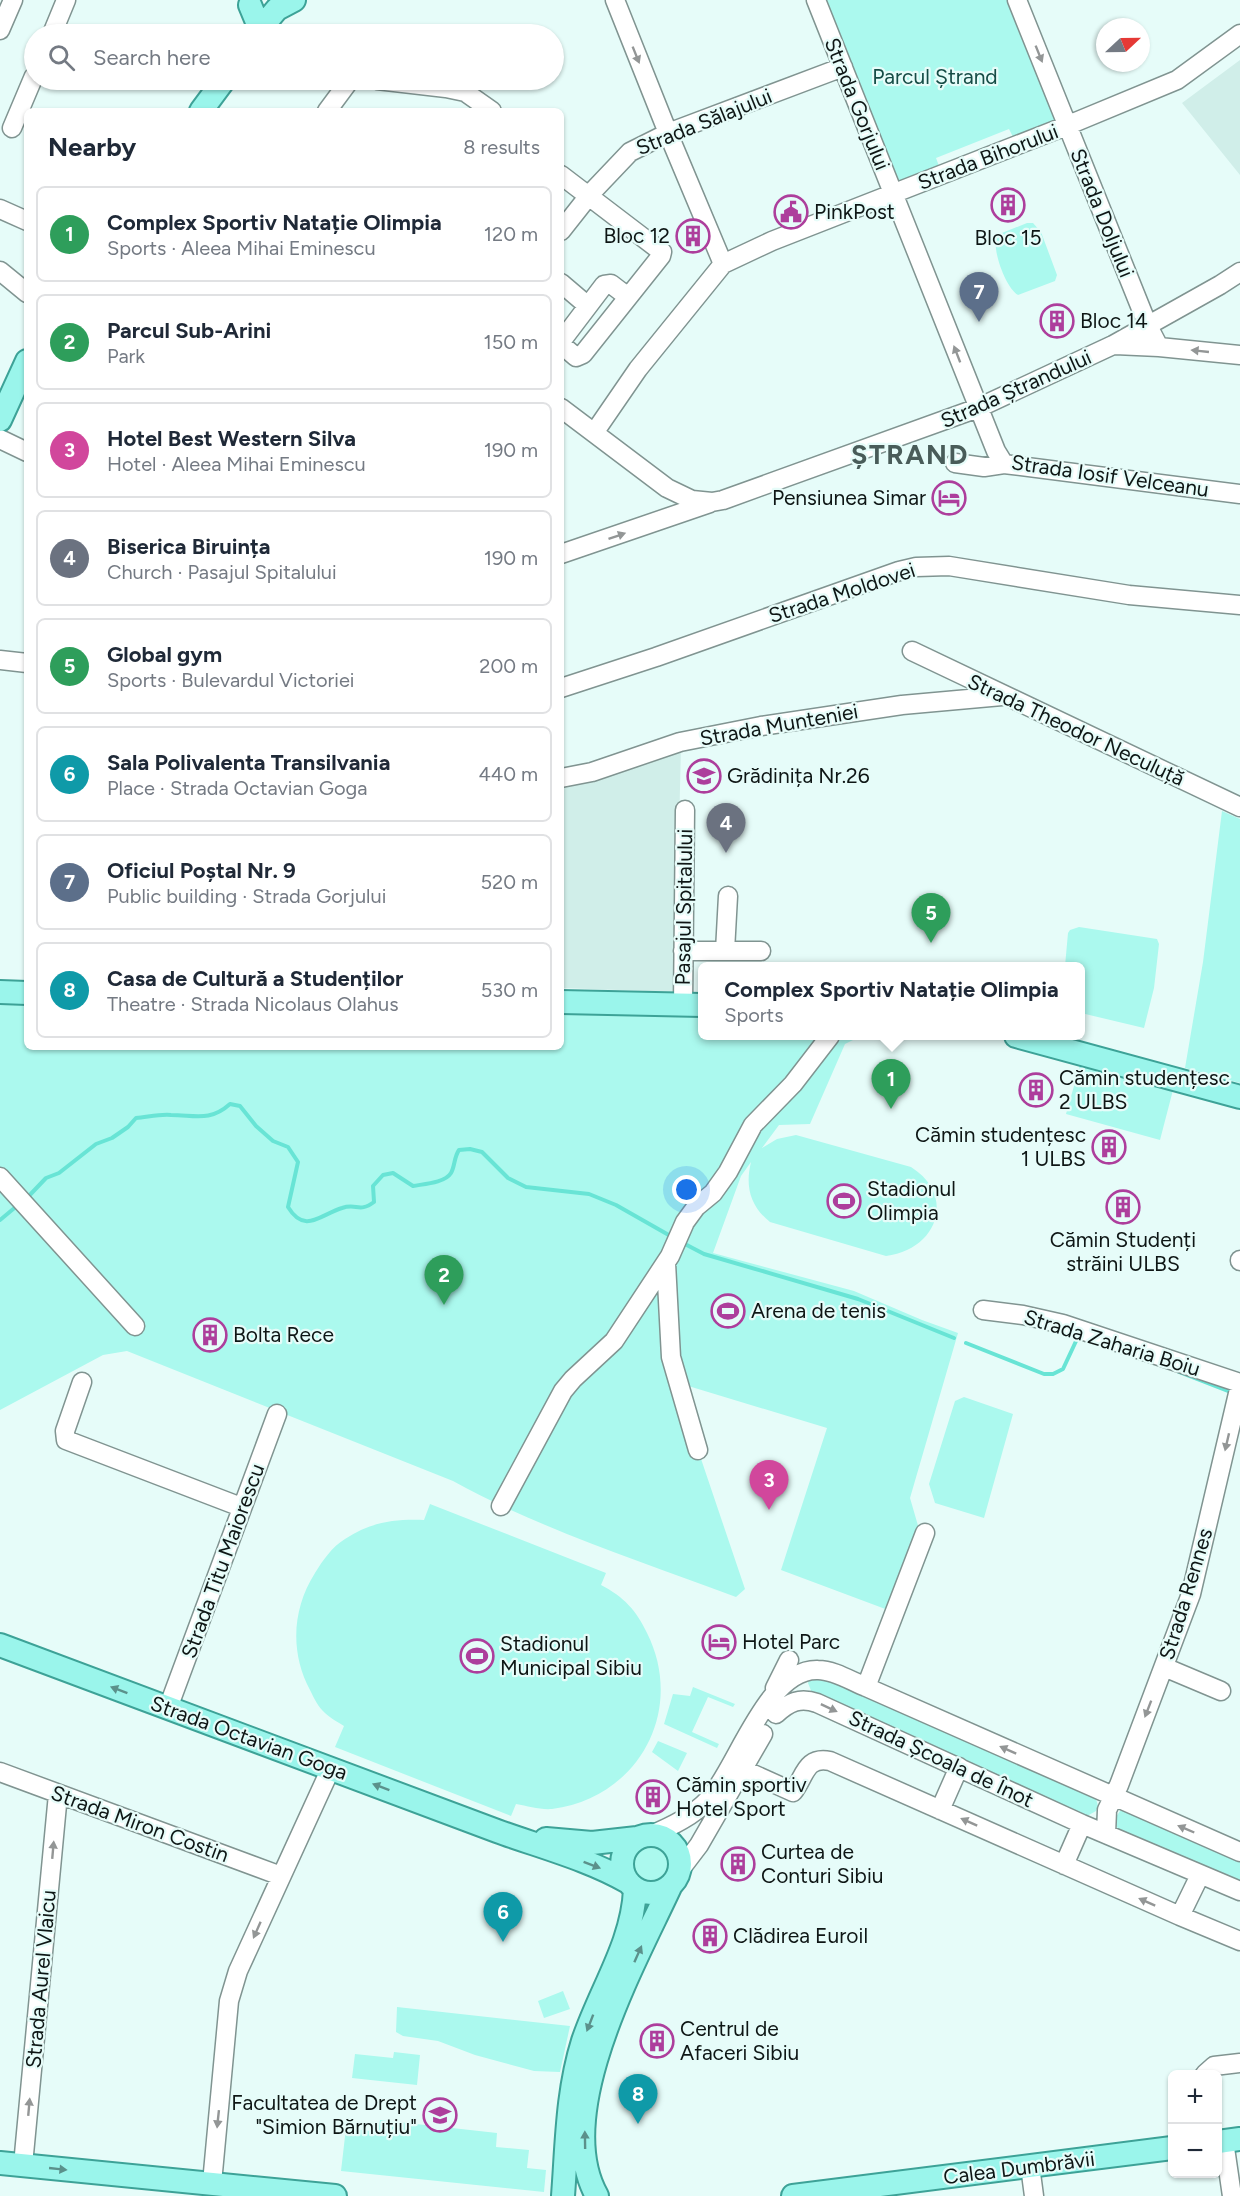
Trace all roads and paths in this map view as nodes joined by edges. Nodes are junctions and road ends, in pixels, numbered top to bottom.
1 (13, 0) edge
2 (66, 0) edge
3 (615, 0) edge
4 (816, 0) edge
5 (1017, 0) edge
6 (247, 2) edge
7 (273, 14) edge
8 (56, 24) edge
9 (0, 30) edge
10 (1240, 34) edge
11 (843, 67) junction
12 (28, 90) edge
13 (217, 90) edge
14 (343, 90) edge
15 (456, 90) edge
16 (203, 108) edge
17 (329, 108) edge
18 (488, 108) edge
19 (1068, 126) junction
20 (13, 129) edge
21 (668, 133) junction
22 (564, 177) edge
23 (893, 194) junction
24 (588, 197) junction
25 (0, 208) edge
26 (24, 220) edge
27 (564, 227) edge
28 (723, 264) junction
29 (0, 272) edge
30 (1240, 272) edge
31 (564, 286) edge
32 (24, 291) edge
33 (628, 297) junction
34 (588, 306) junction
35 (1148, 326) junction
36 (564, 338) edge
37 (1113, 345) junction
38 (564, 347) edge
39 (1159, 347) junction
40 (1240, 356) edge
41 (24, 368) edge
42 (978, 408) junction
43 (564, 410) edge
44 (0, 420) edge
45 (594, 433) junction
46 (0, 439) edge
47 (24, 451) edge
48 (955, 463) dead end
49 (1004, 464) junction
50 (1240, 494) edge
51 (712, 502) junction
52 (564, 553) edge
53 (1240, 605) edge
54 (912, 651) dead end
55 (0, 660) edge
56 (24, 663) edge
57 (564, 687) edge
58 (1002, 696) junction
59 (564, 777) edge
60 (1240, 807) edge
61 (685, 810) dead end
62 (728, 896) dead end
63 (683, 951) junction
64 (725, 951) junction
65 (761, 951) dead end
66 (0, 992) edge
67 (24, 993) edge
68 (564, 1002) edge
69 (692, 1005) edge
70 (826, 1040) edge
71 (1034, 1040) edge
72 (1240, 1097) edge
73 (4, 1181) edge
74 (668, 1260) junction
75 (983, 1310) dead end
76 (135, 1326) dead end
77 (82, 1382) dead end
78 (1240, 1384) edge
79 (277, 1414) dead end
80 (698, 1450) dead end
81 (501, 1506) dead end
82 (241, 1508) junction
83 (924, 1533) dead end
84 (0, 1645) edge
85 (1164, 1667) junction
86 (866, 1687) junction
87 (1221, 1691) dead end
88 (168, 1708) junction
89 (770, 1713) junction
90 (959, 1767) junction
91 (331, 1768) junction
92 (744, 1770) junction
93 (0, 1772) edge
94 (58, 1794) junction
95 (1114, 1797) junction
96 (940, 1810) junction
97 (1082, 1824) junction
98 (497, 1832) junction
99 (1106, 1834) junction
100 (644, 1836) junction
101 (1240, 1852) edge
102 (1064, 1865) junction
103 (1200, 1875) junction
104 (280, 1876) junction
105 (675, 1878) junction
106 (631, 1885) junction
107 (1240, 1891) edge
108 (1180, 1916) junction
109 (1240, 1941) edge
110 (1231, 2064) edge
111 (1207, 2070) edge
112 (1227, 2141) edge
113 (1168, 2149) edge
114 (0, 2163) edge
115 (23, 2165) junction
116 (1030, 2166) junction
117 (212, 2183) junction
118 (243, 2191) edge
119 (334, 2196) edge
120 (563, 2196) edge
121 (597, 2196) edge
122 (796, 2196) edge
123 (1034, 2196) edge
124 (1232, 2196) edge

1 - 9 street
2 - 8 street
3 -> 21 street
4 - 11 street, Strada Gorjului
5 -> 19 street, Strada Doljului
6 - 7 main road
10 - 19 street, Strada Bihorului
11 - 21 street, Strada Sălajului
11 - 23 street, Strada Gorjului
12 - 20 street
13 - 16 main road
14 - 17 street
15 - 18 street
19 - 23 street, Strada Bihorului
19 - 35 street, Strada Doljului
21 - 24 street, Strada Sălajului
21 - 28 street
22 - 24 street
23 - 28 street, Strada Bihorului
42 -> 23 street, Strada Gorjului
24 - 27 street, Strada Sălajului
24 - 33 street
25 - 26 street
28 - 45 street, Strada Bihorului
29 - 32 street
30 - 35 street, Strada Ștrandului
31 - 34 street
33 - 34 street
33 - 38 street
34 - 36 street
35 - 37 street, Strada Ștrandului
35 - 39 street, Strada Doljului
37 - 39 street
37 - 42 street, Strada Ștrandului
40 -> 39 street
41 - 44 main road
42 - 49 street, Strada Iosif Velceanu
42 - 51 street, Strada Ștrandului
43 - 45 street
45 - 51 street, Strada Ștrandului
46 - 47 street
48 - 49 street
49 - 50 street, Strada Iosif Velceanu
52 -> 51 street, Strada Ștrandului
53 - 57 street, Strada Moldovei
54 - 58 street, Strada Theodor Neculuță
55 - 56 street
58 - 59 street, Strada Munteniei
58 - 60 street, Strada Theodor Neculuță
61 - 63 street, Pasajul Spitalului
62 - 64 street
63 - 64 street
63 - 69 street, Pasajul Spitalului
64 - 65 street
66 - 67 main road
68 - 69 main road
70 - 74 street
71 - 72 main road
73 - 76 street
74 - 80 street
74 - 81 street
75 - 78 street, Strada Zaharia Boiu
77 - 82 street
78 -> 85 street, Strada Rennes
79 - 82 street, Strada Titu Maiorescu
82 - 88 street, Strada Titu Maiorescu
83 - 86 street
88 -> 84 main road, Strada Octavian Goga
85 - 87 street
85 -> 95 street, Strada Rennes
86 - 89 street, Strada Școala de Înot
95 -> 86 street, Strada Școala de Înot
88 - 91 main road, Strada Octavian Goga
89 -> 90 street, Strada Școala de Înot
89 - 92 street
89 - 100 street
90 - 96 street
90 - 97 street, Strada Școala de Înot
98 -> 91 main road, Strada Octavian Goga
91 - 104 street
92 - 96 street
92 - 105 street
93 - 94 street, Strada Miron Costin
94 - 104 street, Strada Miron Costin
115 -> 94 street, Strada Aurel Vlaicu
95 - 99 street
101 -> 95 street, Strada Școala de Înot
102 -> 96 street
97 - 99 street, Strada Școala de Înot
97 - 102 street
98 - 100 main road, Strada Octavian Goga
98 -> 106 main road, Strada Octavian Goga
99 - 103 street, Strada Școala de Înot
100 - 105 main road
100 - 106 main road
108 -> 102 street
103 - 107 street, Strada Școala de Înot
103 - 108 street
104 -> 117 street
105 - 106 main road
121 -> 105 main road
106 -> 120 main road
108 - 109 street
110 - 111 street
112 - 124 street
113 - 116 main road, Calea Dumbrăvii
114 - 115 main road
115 -> 117 main road
116 - 122 main road, Calea Dumbrăvii
116 - 123 street
117 - 118 main road
118 - 119 main road

